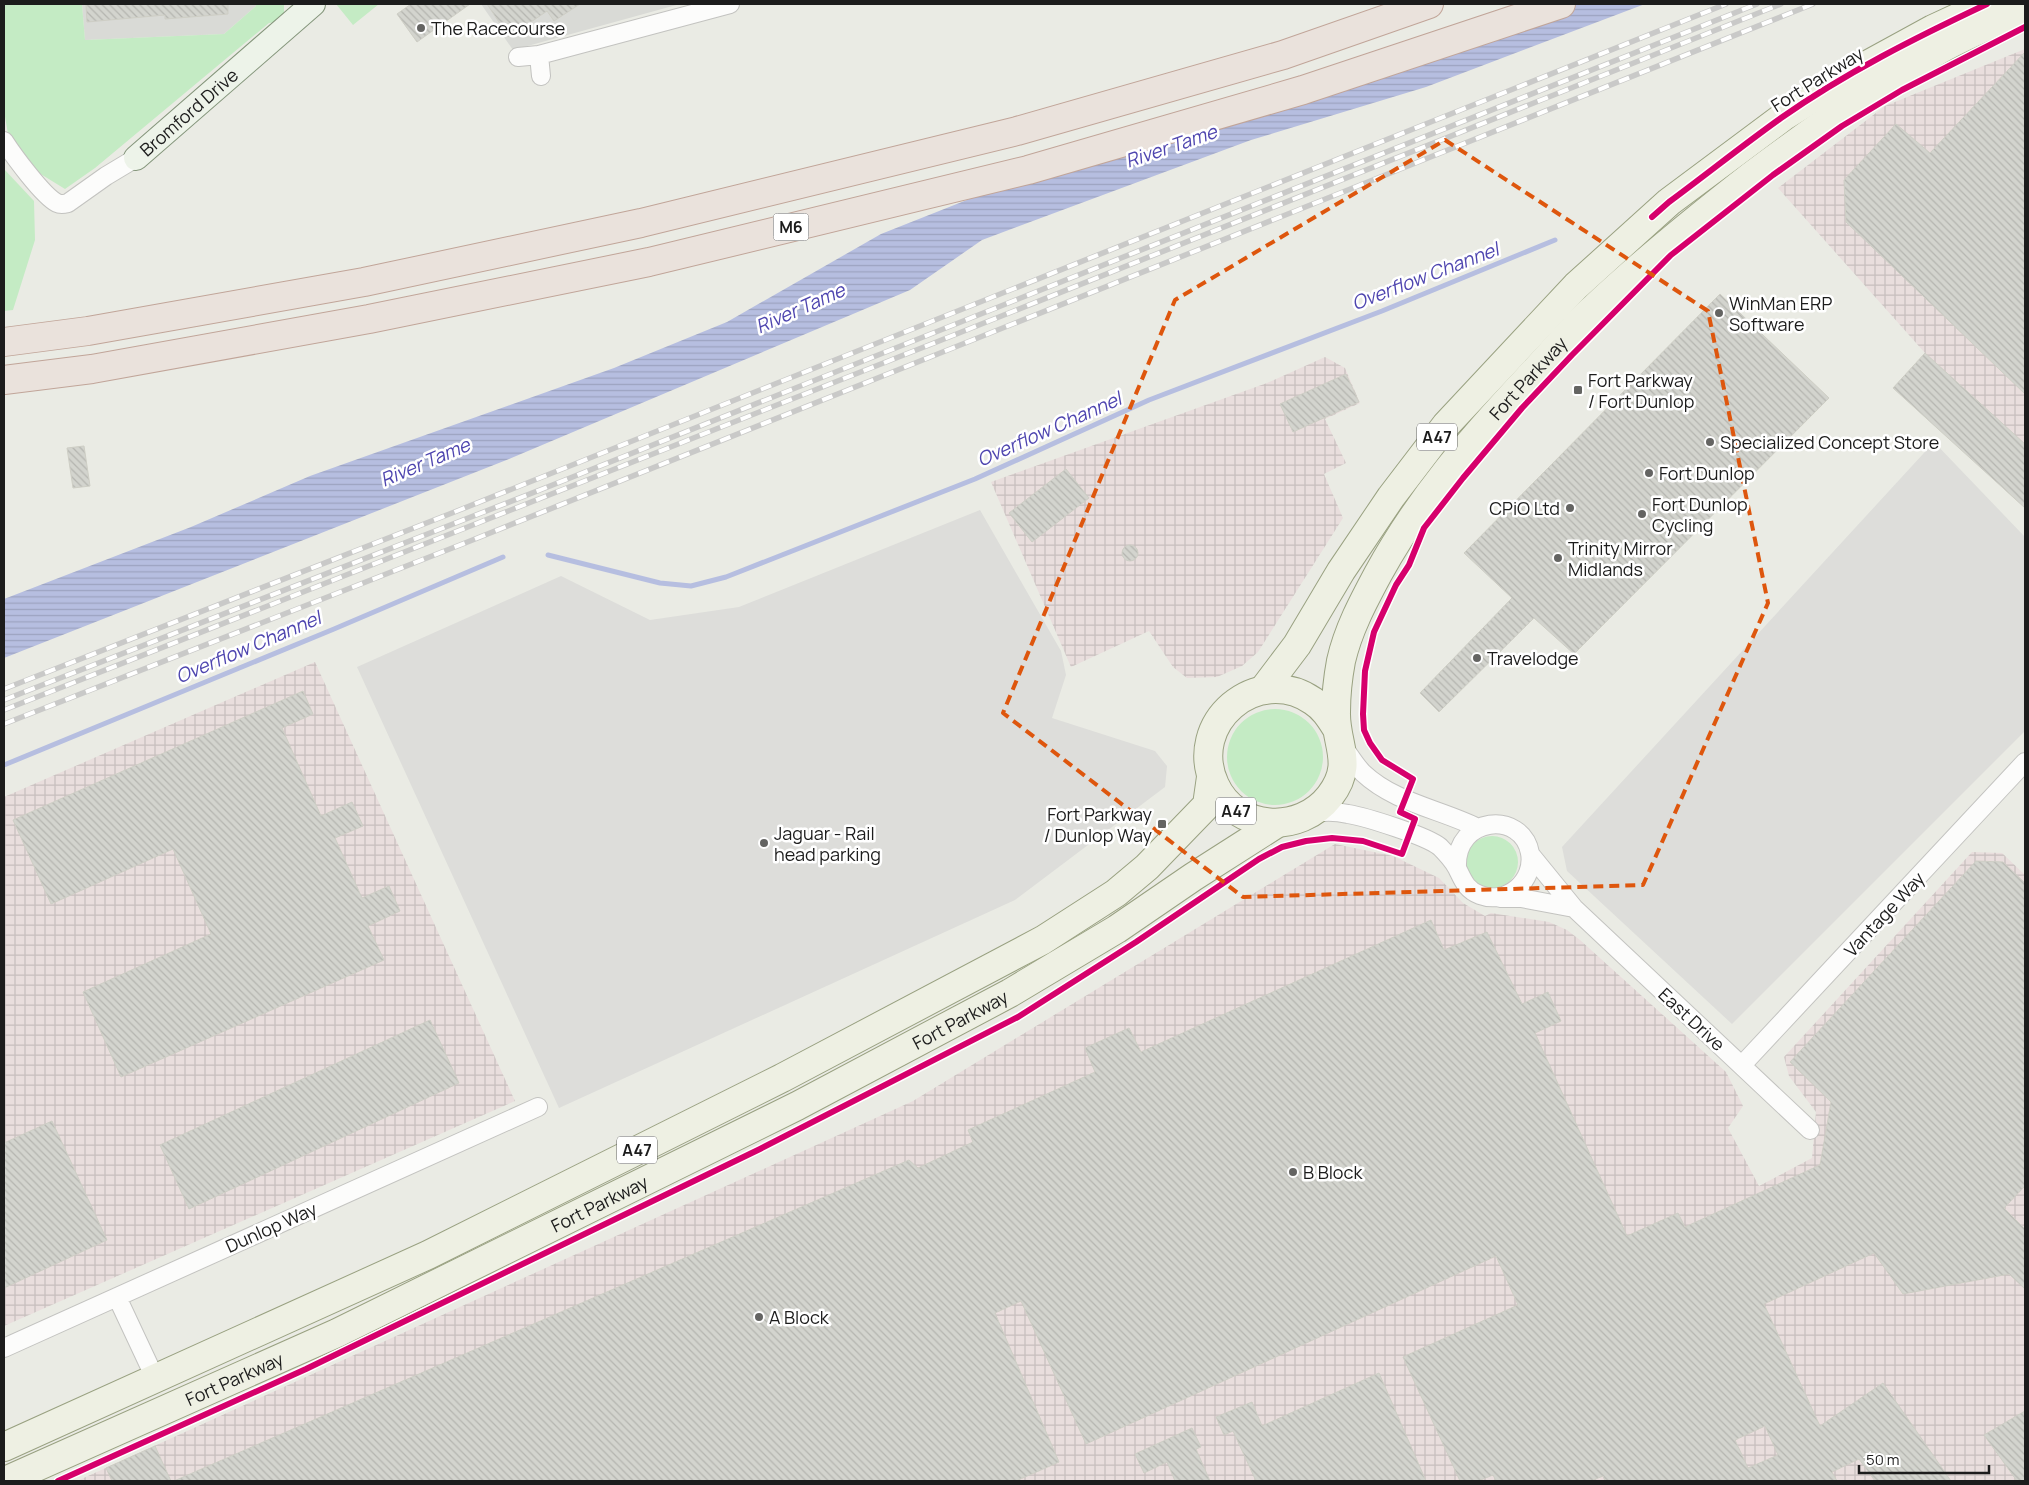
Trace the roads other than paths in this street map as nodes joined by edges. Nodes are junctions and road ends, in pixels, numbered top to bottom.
1 (730, 4) edge
2 (1428, 4) edge
3 (1561, 4) edge
4 (1987, 4) edge
5 (310, 5) edge
6 (2025, 9) edge
7 (539, 55) junction
8 (518, 57) dead end
9 (541, 76) dead end
10 (4, 141) edge
11 (136, 158) joint
12 (4, 342) edge
13 (4, 380) edge
14 (1263, 690) junction
15 (1339, 737) junction
16 (2025, 762) edge
17 (1211, 777) junction
18 (1310, 814) junction
19 (1276, 824) junction
20 (1478, 828) junction
21 (1530, 854) junction
22 (1457, 867) junction
23 (1496, 898) junction
24 (1574, 908) junction
25 (1742, 1065) junction
26 (538, 1107) dead end
27 (1810, 1130) dead end
28 (117, 1296) junction
29 (4, 1348) edge
30 (155, 1378) junction
31 (4, 1447) edge
32 (5, 1481) edge

1 - 7 street
2 - 12 highway, M6
3 - 13 highway, M6
4 - 14 main road, Fort Parkway / A47
5 - 11 street, Bromford Drive
6 - 15 main road, Fort Parkway / A47
7 - 8 street
7 - 9 street
10 - 11 street, Bromford Drive
14 - 15 main road, Fort Parkway / A47
14 - 17 main road, Fort Parkway / A47
15 - 18 main road, Fort Parkway / A47
15 - 20 street
16 - 25 street, Vantage Way
17 - 19 main road, Fort Parkway / A47
17 - 30 main road, Fort Parkway / A47
18 - 19 main road, Fort Parkway / A47
18 - 22 street
19 - 32 main road, Fort Parkway / A47
20 - 21 street
20 - 22 street
21 - 23 street
21 - 24 street, East Drive
22 - 23 street
23 - 24 street
24 - 25 street, East Drive
25 - 27 street, East Drive
26 - 28 street, Dunlop Way
28 - 29 street, Dunlop Way
28 - 30 street
30 - 31 main road, Fort Parkway / A47

